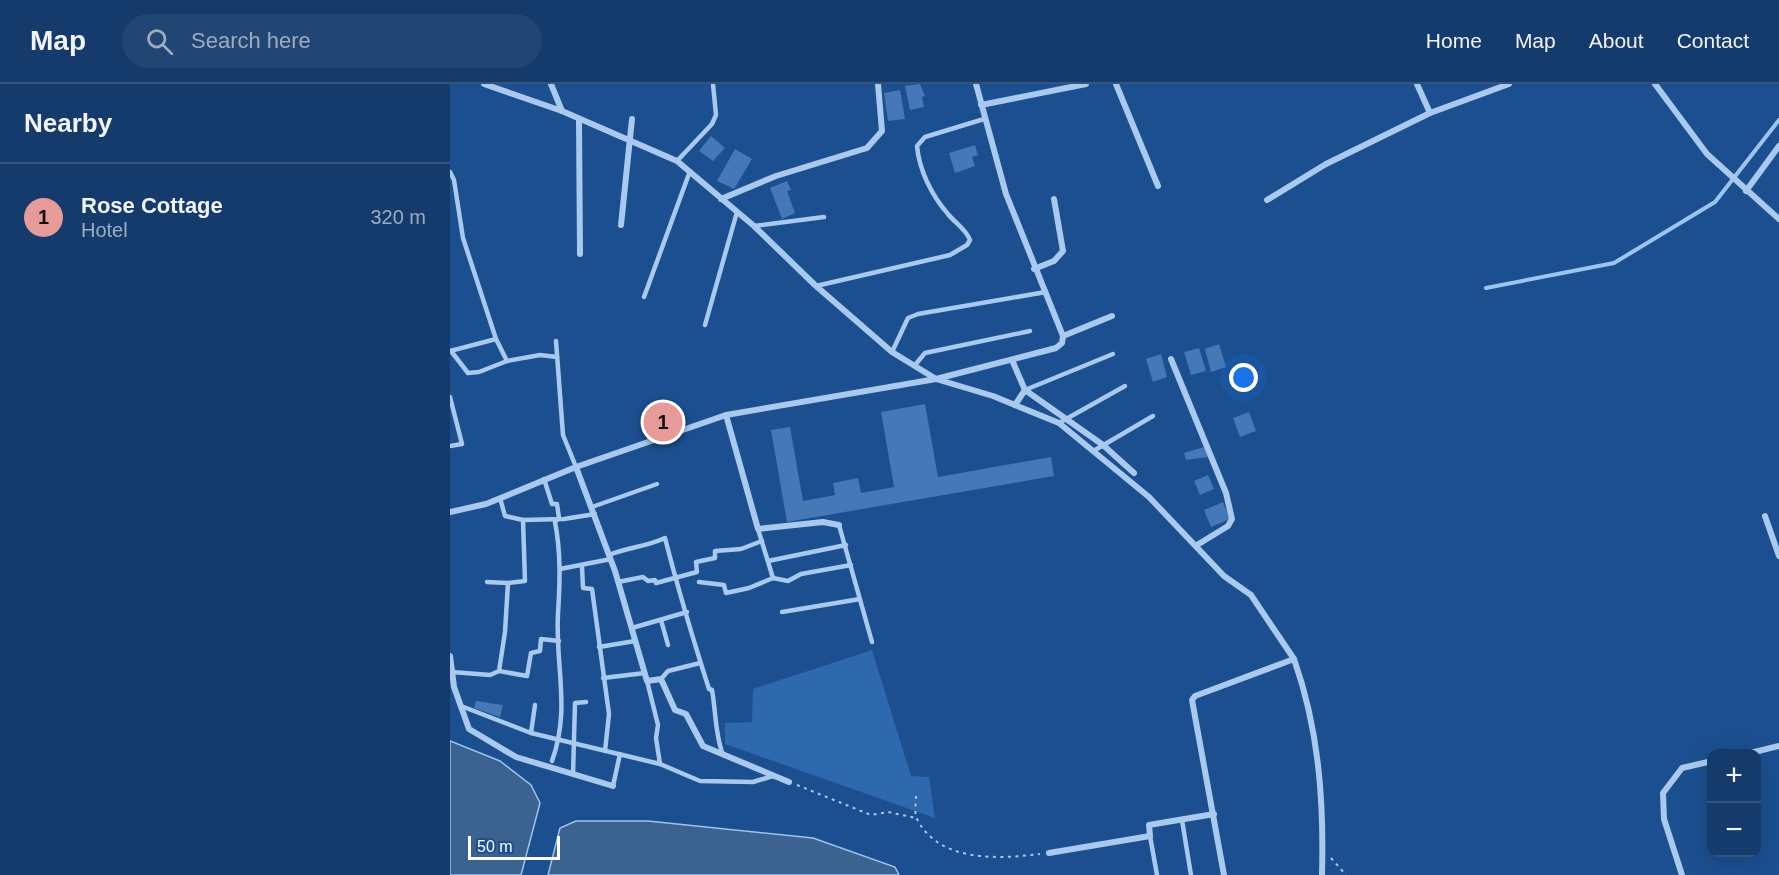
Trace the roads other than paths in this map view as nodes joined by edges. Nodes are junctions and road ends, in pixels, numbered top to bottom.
1 (484, 84) edge
2 (504, 84) edge
3 (551, 84) edge
4 (713, 84) edge
5 (878, 84) edge
6 (976, 84) edge
7 (1086, 84) edge
8 (1116, 84) edge
9 (1417, 84) edge
10 (1509, 84) edge
11 (1655, 84) edge
12 (506, 92) junction
13 (981, 105) junction
14 (562, 111) junction
15 (1430, 113) junction
16 (984, 118) junction
17 (632, 119) dead end
18 (579, 120) junction
19 (630, 140) junction
20 (1779, 146) edge
21 (677, 161) junction
22 (690, 171) junction
23 (450, 172) edge
24 (1158, 186) dead end
25 (1743, 189) junction
26 (721, 199) junction
27 (1054, 199) dead end
28 (1267, 200) dead end
29 (737, 212) junction
30 (824, 217) dead end
31 (1779, 219) edge
32 (621, 225) dead end
33 (754, 226) junction
34 (580, 254) dead end
35 (1034, 269) junction
36 (816, 286) junction
37 (1046, 292) junction
38 (644, 297) dead end
39 (1112, 316) dead end
40 (705, 325) dead end
41 (1030, 332) dead end
42 (1063, 336) junction
43 (496, 339) junction
44 (556, 341) dead end
45 (450, 351) edge
46 (892, 352) junction
47 (1113, 354) dead end
48 (557, 357) junction
49 (1171, 359) dead end
50 (1012, 360) junction
51 (507, 361) junction
52 (915, 365) junction
53 (936, 380) junction
54 (1125, 386) dead end
55 (1025, 390) junction
56 (450, 397) edge
57 (1015, 405) junction
58 (726, 415) junction
59 (1153, 416) dead end
60 (1067, 418) junction
61 (1059, 423) junction
62 (1103, 445) junction
63 (450, 446) edge
64 (1095, 450) junction
65 (576, 467) junction
66 (1134, 473) dead end
67 (544, 479) junction
68 (657, 484) dead end
69 (500, 498) junction
70 (593, 510) junction
71 (450, 512) edge
72 (1765, 516) dead end
73 (559, 518) junction
74 (524, 520) junction
75 (839, 525) joint
76 (758, 529) junction
77 (762, 541) junction
78 (846, 545) junction
79 (1197, 545) junction
80 (1779, 556) edge
81 (610, 557) junction
82 (768, 561) junction
83 (851, 565) junction
84 (582, 567) junction
85 (560, 569) junction
86 (773, 578) junction
87 (678, 579) junction
88 (487, 582) dead end
89 (618, 582) junction
90 (699, 582) dead end
91 (508, 583) junction
92 (860, 599) junction
93 (687, 612) junction
94 (782, 612) dead end
95 (660, 620) junction
96 (632, 628) junction
97 (559, 641) junction
98 (635, 641) junction
99 (872, 642) dead end
100 (668, 645) dead end
101 (599, 647) junction
102 (450, 656) edge
103 (1294, 659) junction
104 (700, 663) junction
105 (451, 671) edge
106 (499, 671) junction
107 (645, 673) junction
108 (603, 678) junction
109 (661, 679) junction
110 (647, 681) junction
111 (586, 702) dead end
112 (535, 705) dead end
113 (459, 706) junction
114 (531, 733) junction
115 (559, 741) junction
116 (572, 743) junction
117 (1779, 746) edge
118 (1761, 750) edge
119 (605, 751) junction
120 (620, 754) junction
121 (723, 755) junction
122 (552, 761) dead end
123 (1707, 762) edge
124 (660, 764) junction
125 (573, 775) junction
126 (772, 776) junction
127 (789, 782) road end
128 (613, 786) joint
129 (1214, 814) junction
130 (1182, 820) junction
131 (1150, 836) junction
132 (1049, 853) road end
133 (1157, 875) edge
134 (1191, 875) edge
135 (1224, 875) edge
136 (1323, 875) edge
137 (1682, 875) edge

1 - 12 street
2 - 12 street
3 - 14 street
4 - 21 lane
5 - 26 street
6 - 13 street
7 - 13 street
8 - 24 street
9 - 15 street
10 - 15 street
11 - 25 street
12 - 14 street
13 - 16 street
14 - 18 street
15 - 28 street
16 - 35 street
16 - 36 lane
17 - 19 street
18 - 19 street
18 - 34 street
19 - 21 street
19 - 32 street
20 - 25 street
21 - 22 street
22 - 26 street
22 - 38 lane
23 - 43 lane
25 - 31 street
26 - 29 street
27 - 35 street
29 - 33 street
29 - 40 lane
30 - 33 lane
33 - 36 street
35 - 37 street
36 - 46 street
37 - 42 street
37 - 46 lane
39 - 42 street
41 - 52 lane
42 - 50 street
43 - 45 lane
43 - 51 lane
44 - 48 lane
45 - 51 lane
46 - 52 street
47 - 55 lane
48 - 51 lane
48 - 65 lane
49 - 79 street
50 - 53 street
50 - 55 street
52 - 53 street
53 - 57 street
53 - 58 street
54 - 60 lane
55 - 57 street
55 - 60 street
56 - 63 lane
57 - 61 street
58 - 65 street
58 - 76 street
59 - 62 lane
60 - 61 lane
60 - 62 street
61 - 64 street
62 - 64 lane
62 - 66 street
64 - 79 street
65 - 67 street
65 - 70 street
67 - 69 street
67 - 73 lane
68 - 70 lane
69 - 71 street
69 - 74 lane
70 - 73 lane
70 - 81 street
72 - 80 street
73 - 74 lane
73 - 85 lane
74 - 91 lane
75 - 76 street
75 - 78 lane
76 - 77 lane
77 - 82 lane
77 - 87 lane
78 - 82 lane
78 - 83 lane
79 - 103 street
81 - 84 lane
81 - 87 lane
81 - 89 street
82 - 86 lane
83 - 86 lane
83 - 92 lane
84 - 85 lane
84 - 101 lane
85 - 97 lane
86 - 90 lane
87 - 89 lane
87 - 93 lane
88 - 91 lane
89 - 96 street
91 - 106 lane
92 - 94 lane
92 - 99 lane
93 - 95 lane
93 - 104 lane
95 - 96 lane
95 - 100 lane
96 - 98 street
97 - 106 lane
97 - 115 lane
98 - 101 lane
98 - 107 street
101 - 108 lane
102 - 105 street
103 - 129 street
103 - 136 street
104 - 109 lane
104 - 121 lane
105 - 106 lane
105 - 113 street
107 - 108 lane
107 - 110 street
108 - 119 lane
109 - 110 street
109 - 121 street
110 - 124 lane
111 - 116 lane
112 - 114 lane
113 - 114 lane
113 - 125 street
114 - 115 lane
115 - 116 lane
115 - 122 lane
116 - 119 lane
116 - 125 lane
117 - 118 street
119 - 120 lane
120 - 124 lane
120 - 128 lane
121 - 126 street
123 - 137 street
124 - 126 lane
125 - 128 street
126 - 127 street
129 - 130 street
129 - 135 street
130 - 131 street
130 - 134 lane
131 - 132 street
131 - 133 lane

